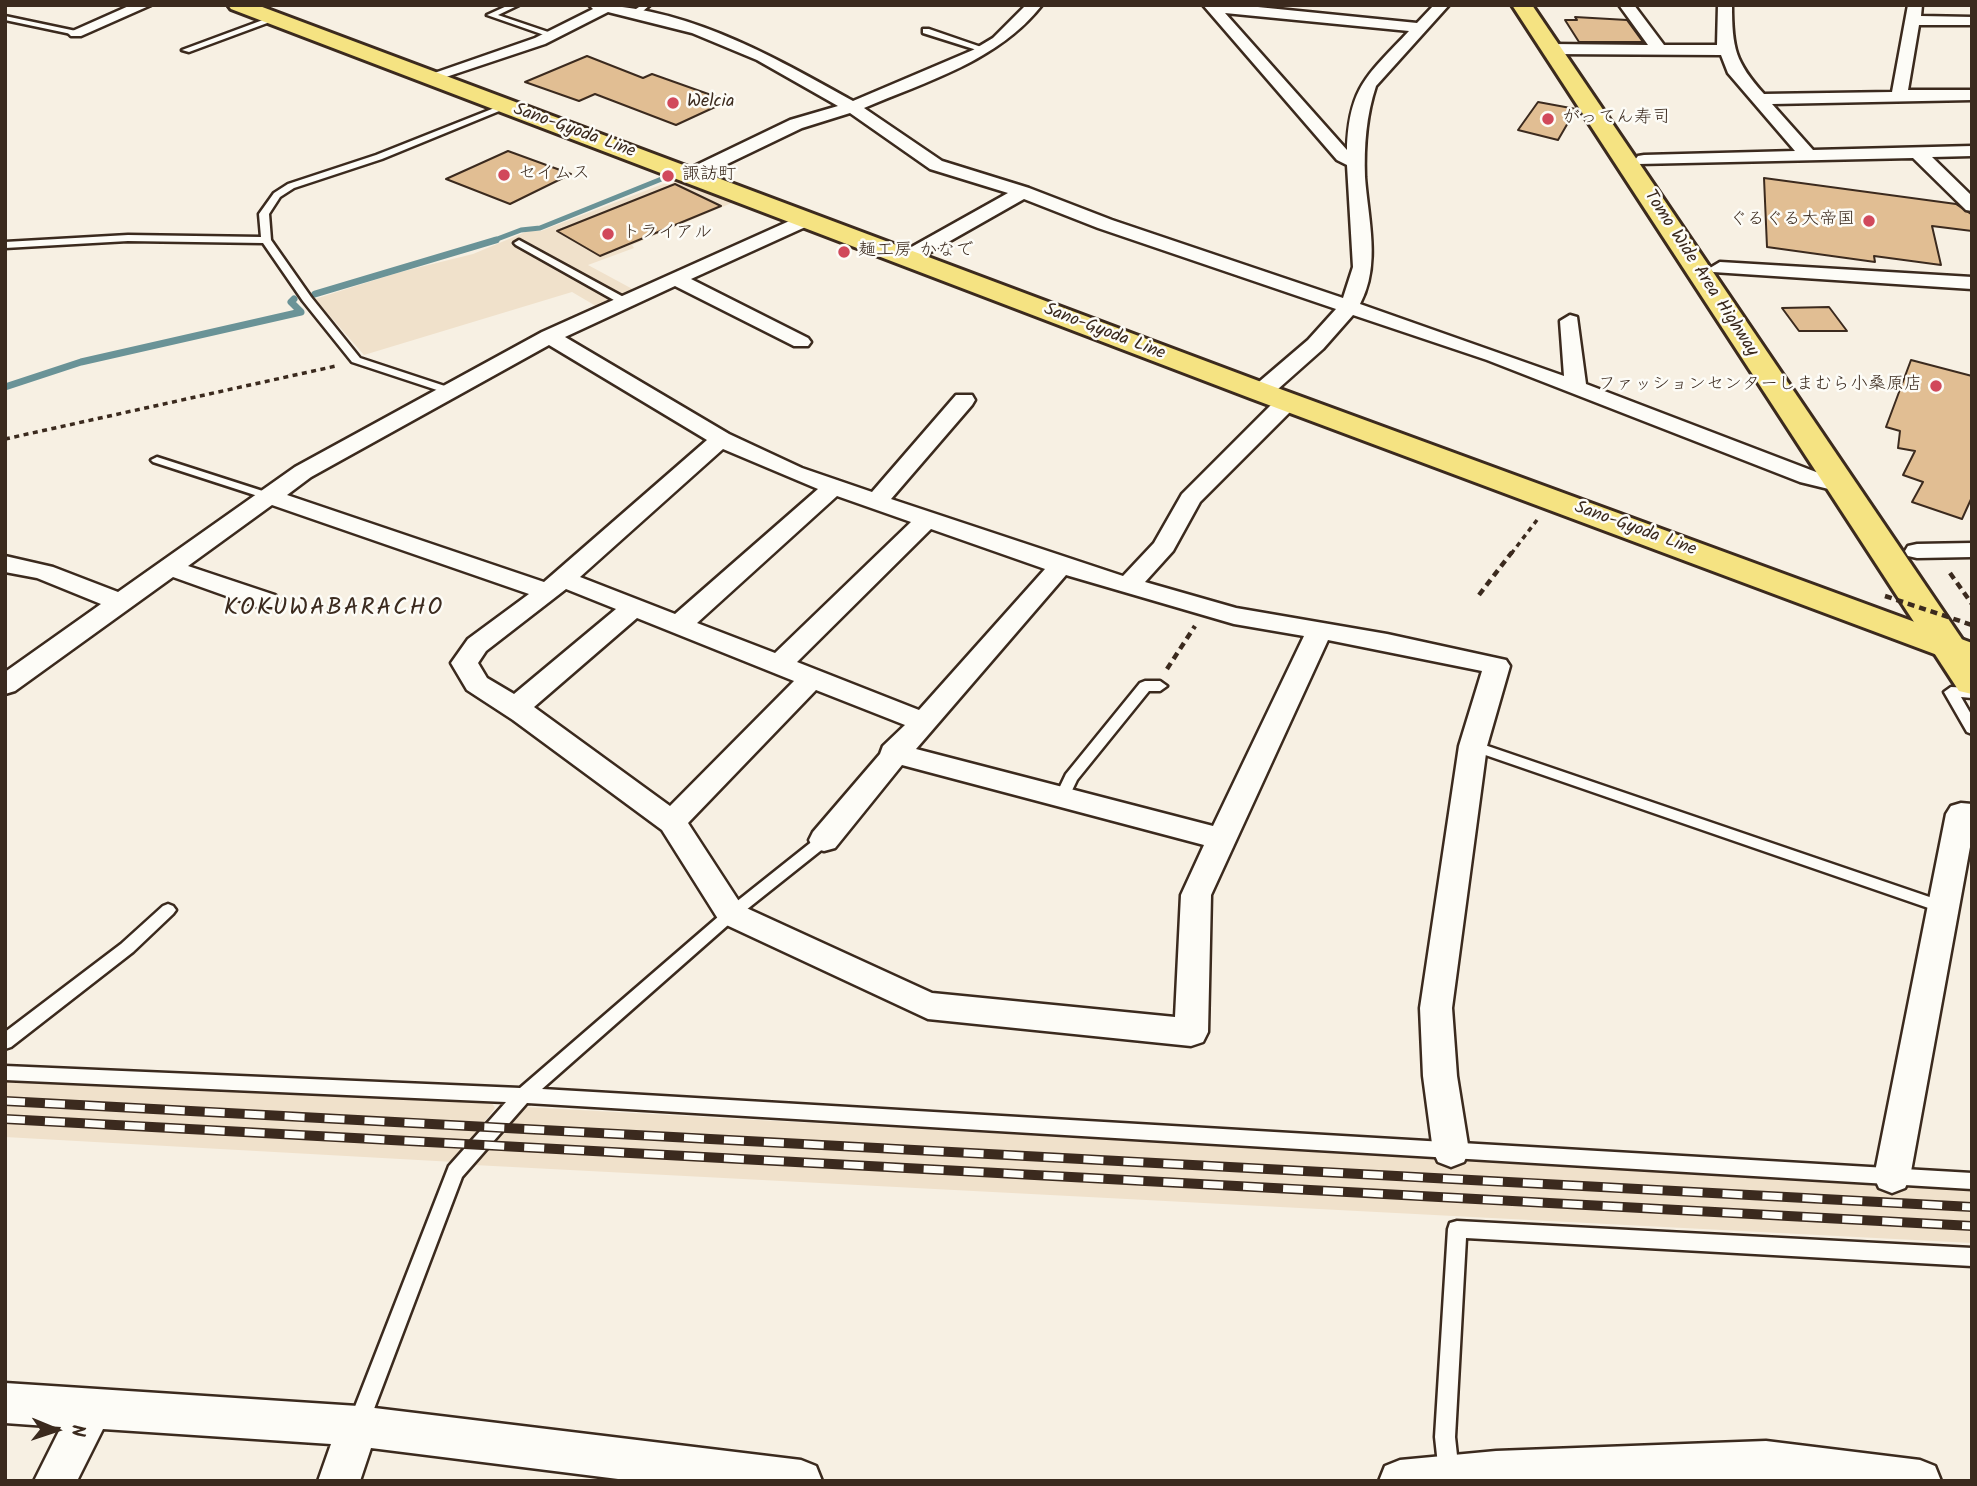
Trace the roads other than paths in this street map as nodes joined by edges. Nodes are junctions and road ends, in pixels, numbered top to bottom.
1 (144, 5) edge
2 (238, 5) edge
3 (516, 5) edge
4 (647, 5) edge
5 (1035, 5) edge
6 (1442, 5) edge
7 (1522, 5) edge
8 (1536, 5) edge
9 (1626, 5) edge
10 (1725, 5) edge
11 (1210, 6) edge
12 (601, 7) edge
13 (1914, 13) edge
14 (633, 15) junction
15 (5, 18) edge
16 (274, 19) junction
17 (1972, 21) edge
18 (1421, 28) junction
19 (926, 31) dead end
20 (76, 33) joint
21 (554, 35) junction
22 (1658, 48) junction
23 (983, 49) junction
24 (1558, 49) junction
25 (186, 50) dead end
26 (1725, 50) junction
27 (428, 78) junction
28 (1972, 95) edge
29 (1902, 96) junction
30 (1761, 99) junction
31 (505, 107) junction
32 (852, 107) junction
33 (1972, 151) edge
34 (1918, 153) junction
35 (1809, 156) junction
36 (1644, 160) junction
37 (1357, 163) junction
38 (690, 176) junction
39 (1023, 191) junction
40 (1972, 206) edge
41 (806, 220) junction
42 (266, 240) junction
43 (519, 243) dead end
44 (5, 245) edge
45 (906, 258) junction
46 (1720, 268) junction
47 (676, 279) junction
48 (1972, 283) edge
49 (625, 302) junction
50 (1349, 306) junction
51 (1570, 321) dead end
52 (549, 336) junction
53 (801, 342) dead end
54 (1576, 390) junction
55 (453, 392) junction
56 (1274, 397) junction
57 (964, 400) dead end
58 (721, 439) junction
59 (157, 460) dead end
60 (1841, 485) junction
61 (834, 487) junction
62 (268, 496) junction
63 (876, 502) junction
64 (927, 520) junction
65 (1972, 550) edge
66 (5, 564) edge
67 (1932, 564) joint
68 (1061, 566) junction
69 (169, 567) junction
70 (1129, 585) junction
71 (555, 586) junction
72 (266, 601) dead end
73 (121, 603) junction
74 (634, 607) junction
75 (679, 625) junction
76 (1319, 631) junction
77 (1967, 631) edge
78 (779, 665) junction
79 (812, 678) junction
80 (1972, 682) edge
81 (5, 685) edge
82 (1160, 686) road end
83 (1972, 693) edge
84 (515, 708) junction
85 (923, 722) junction
86 (1972, 729) edge
87 (1473, 746) junction
88 (893, 753) junction
89 (1062, 797) junction
90 (1972, 816) edge
91 (672, 822) junction
92 (1222, 839) junction
93 (824, 840) joint
94 (1945, 908) junction
95 (168, 910) dead end
96 (732, 914) junction
97 (5, 1042) edge
98 (5, 1073) edge
99 (523, 1095) junction
100 (1451, 1151) junction
101 (1892, 1177) junction
102 (1972, 1181) edge
103 (1972, 1257) edge
104 (5, 1403) edge
105 (92, 1408) junction
106 (358, 1426) junction
107 (1663, 1473) edge
108 (1449, 1475) junction
109 (1496, 1476) edge
110 (55, 1481) edge
111 (339, 1481) edge
112 (801, 1481) edge
113 (1400, 1481) edge
114 (1920, 1481) edge

1 - 20 street
2 - 16 main road, Sano-Gyoda Line
3 - 21 lane
4 - 14 lane
5 - 23 street
6 - 18 street
7 - 24 main road, Tomo Wide Area Highway
8 - 24 main road, Tomo Wide Area Highway
9 - 22 street
10 - 26 street
11 - 18 street
11 - 37 street
12 - 14 street
12 - 21 street
13 - 17 street
13 - 29 street
14 - 32 street
15 - 20 lane
16 - 25 lane
16 - 27 main road, Sano-Gyoda Line
18 - 37 street
19 - 23 lane
21 - 27 street
22 - 24 street
22 - 26 street
23 - 32 street
24 - 36 main road, Tomo Wide Area Highway
24 - 60 main road, Tomo Wide Area Highway
26 - 30 street
27 - 31 main road, Sano-Gyoda Line
28 - 29 street
29 - 30 street
30 - 35 street
31 - 38 main road, Sano-Gyoda Line
31 - 42 lane
32 - 38 street
32 - 39 street
33 - 34 street
34 - 35 street
34 - 40 street
35 - 36 street
36 - 46 main road, Tomo Wide Area Highway
37 - 50 street
38 - 41 main road, Sano-Gyoda Line
39 - 45 street
39 - 50 street
41 - 45 main road, Sano-Gyoda Line
41 - 47 street
42 - 44 lane
42 - 55 lane
43 - 49 lane
45 - 56 main road, Sano-Gyoda Line
46 - 48 street
46 - 67 main road, Tomo Wide Area Highway
47 - 49 street
47 - 53 street
49 - 52 street
50 - 54 street
50 - 56 street
51 - 54 street
52 - 55 street
52 - 58 street
54 - 60 street
55 - 62 street
56 - 70 street
56 - 77 main road, Sano-Gyoda Line
57 - 63 street
58 - 61 street
58 - 71 street
59 - 62 lane
60 - 77 main road, Tomo Wide Area Highway
61 - 63 street
61 - 75 street
62 - 69 street
62 - 71 street
63 - 64 street
64 - 68 street
64 - 78 street
65 - 67 street
66 - 73 street
68 - 70 street
68 - 85 street
69 - 72 street
69 - 73 street
70 - 76 street
71 - 74 street
71 - 84 street
73 - 81 street
74 - 75 street
74 - 84 street
75 - 78 street
76 - 87 street
76 - 92 street
77 - 80 main road, Tomo Wide Area Highway
78 - 79 street
79 - 85 street
79 - 91 street
82 - 89 lane
83 - 86 lane
84 - 91 street
85 - 88 street
87 - 94 lane
87 - 100 street
88 - 89 street
88 - 93 street
89 - 92 street
90 - 94 street
91 - 96 street
92 - 96 street
93 - 96 lane
94 - 101 street
95 - 97 lane
96 - 99 lane
98 - 99 lane
99 - 100 lane
99 - 106 lane
100 - 101 lane
101 - 102 lane
103 - 108 lane
104 - 105 street
105 - 106 street
105 - 110 street
106 - 111 street
106 - 112 street
107 - 109 street
107 - 114 street
108 - 109 street
108 - 113 street

